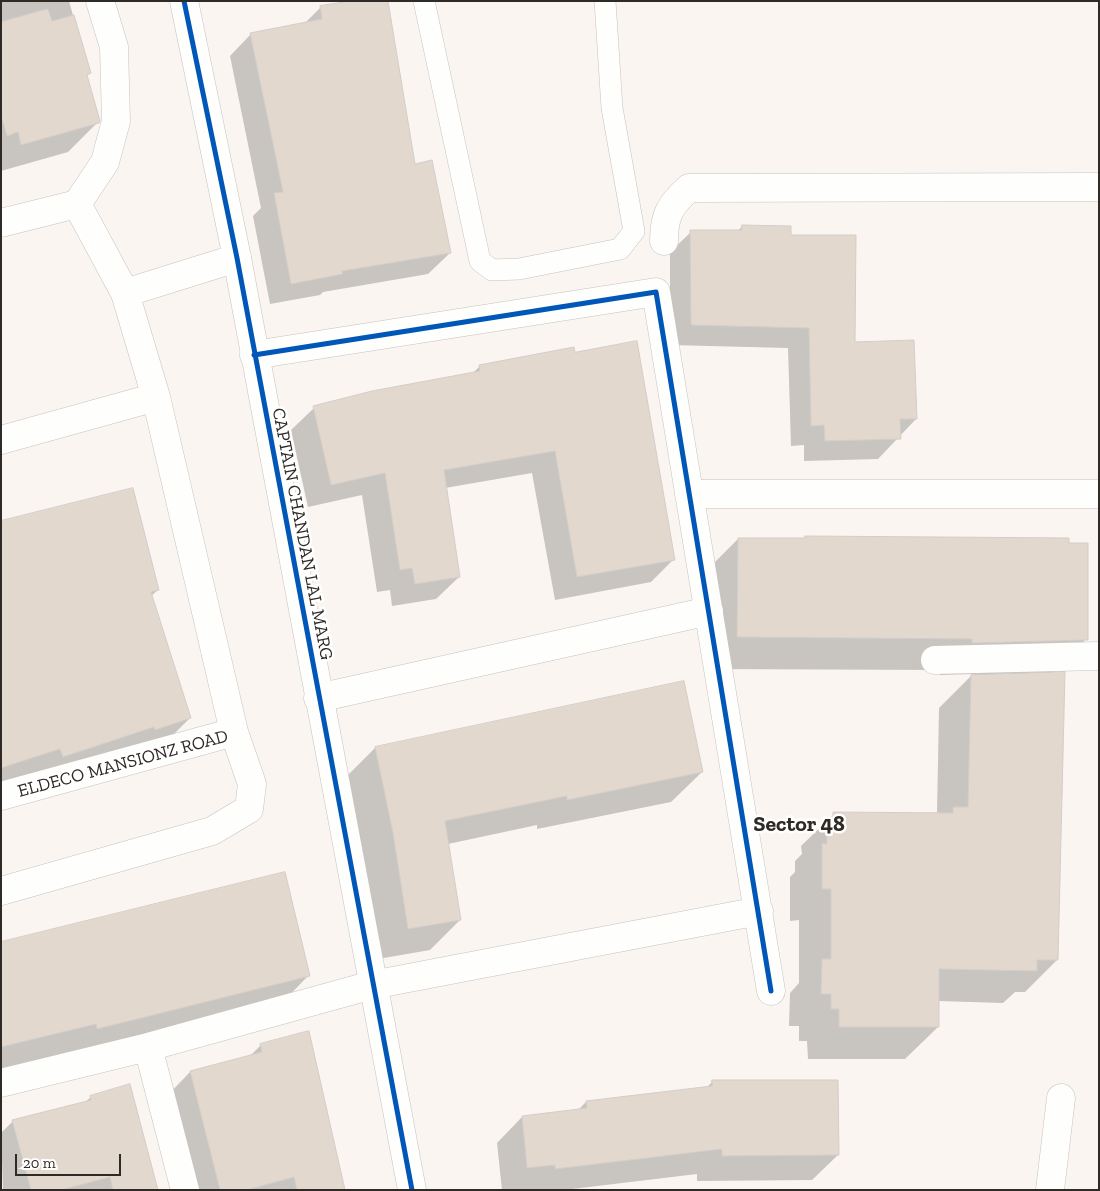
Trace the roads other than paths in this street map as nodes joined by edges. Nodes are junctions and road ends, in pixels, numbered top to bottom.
1 (100, 1) edge
2 (184, 1) edge
3 (424, 1) edge
4 (605, 1) edge
5 (1099, 187) edge
6 (77, 204) junction
7 (1, 223) edge
8 (664, 241) dead end
9 (237, 258) junction
10 (125, 293) junction
11 (254, 355) junction
12 (156, 397) junction
13 (1, 440) edge
14 (690, 494) junction
15 (1099, 494) edge
16 (709, 611) junction
17 (1099, 656) edge
18 (935, 660) dead end
19 (318, 698) junction
20 (234, 732) junction
21 (1, 796) edge
22 (1, 891) edge
23 (758, 912) junction
24 (372, 985) junction
25 (771, 991) dead end
26 (148, 1047) junction
27 (1, 1083) edge
28 (1061, 1098) dead end
29 (185, 1190) edge
30 (412, 1190) edge
31 (1050, 1190) edge

1 - 6 street
2 - 9 street, CAPTAIN CHANDAN LAL MARG
3 - 4 lane
5 - 8 street
6 - 7 street
6 - 10 street
9 - 10 street
9 - 11 street, CAPTAIN CHANDAN LAL MARG
10 - 12 street
11 - 14 street
11 - 19 street, CAPTAIN CHANDAN LAL MARG
12 - 13 street
12 - 20 street
14 - 15 street
14 - 16 street
16 - 19 street
16 - 23 street
17 - 18 street
19 - 24 street, CAPTAIN CHANDAN LAL MARG
20 - 21 street, ELDECO MANSIONZ ROAD
20 - 22 street, ELDECO MANSIONZ ROAD
23 - 24 street
23 - 25 street
24 - 26 street
24 - 30 street, CAPTAIN CHANDAN LAL MARG
26 - 27 street
26 - 29 street
28 - 31 street

